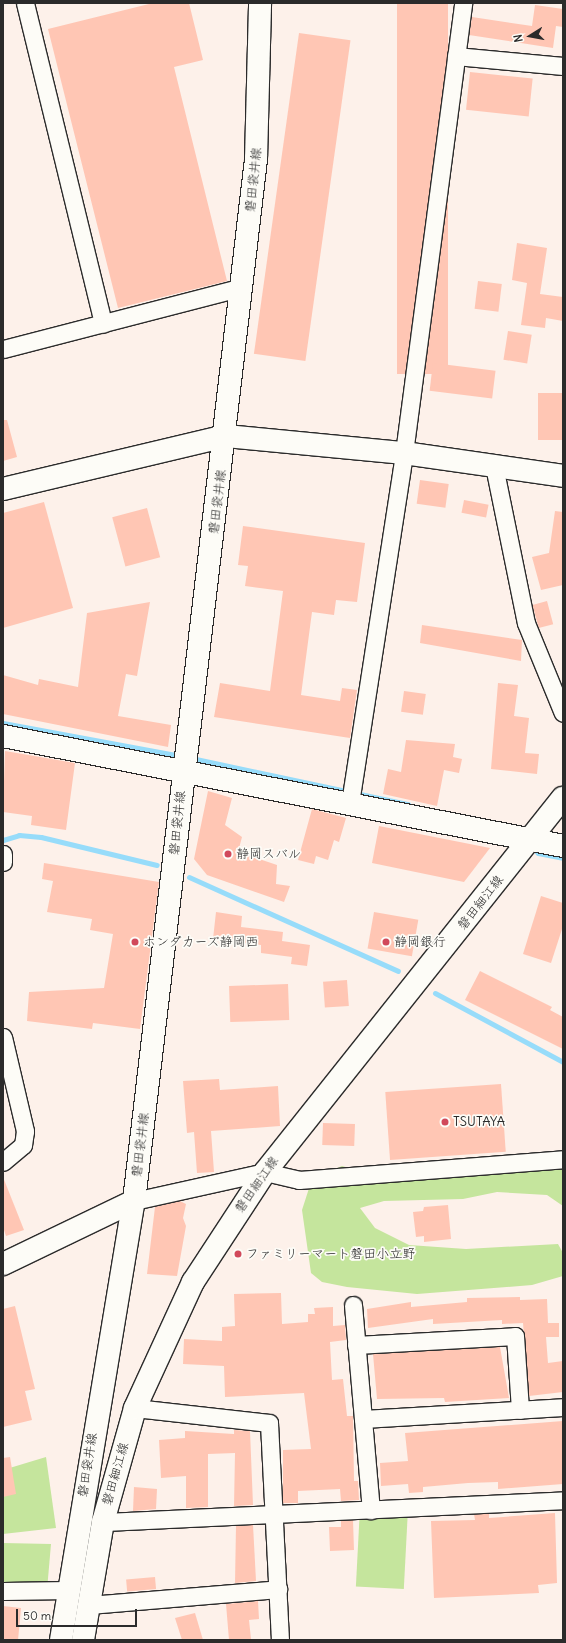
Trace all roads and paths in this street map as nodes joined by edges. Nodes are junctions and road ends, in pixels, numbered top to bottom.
1 (26, 3) edge
2 (260, 3) edge
3 (463, 3) edge
4 (456, 56) junction
5 (563, 66) edge
6 (242, 287) junction
7 (103, 324) junction
8 (3, 349) edge
9 (226, 436) junction
10 (404, 453) junction
11 (494, 466) junction
12 (563, 476) edge
13 (3, 489) edge
14 (563, 713) edge
15 (3, 736) edge
16 (184, 771) junction
17 (563, 798) edge
18 (350, 803) junction
19 (530, 839) junction
20 (563, 846) edge
21 (3, 854) edge
22 (3, 862) edge
23 (3, 1037) edge
24 (563, 1159) edge
25 (3, 1162) edge
26 (265, 1172) junction
27 (134, 1201) junction
28 (3, 1264) edge
29 (353, 1305) dead end
30 (356, 1345) junction
31 (563, 1407) edge
32 (135, 1408) junction
33 (520, 1410) junction
34 (363, 1419) junction
35 (563, 1500) edge
36 (371, 1510) junction
37 (274, 1515) junction
38 (103, 1522) junction
39 (278, 1589) junction
40 (3, 1590) edge
41 (69, 1590) junction
42 (89, 1605) junction
43 (62, 1640) edge
44 (83, 1640) edge
45 (280, 1640) edge

1 - 7 street
2 - 6 main road, 磐田袋井線
3 - 4 street
4 - 5 street
4 - 10 street
6 - 7 street
6 - 9 main road, 磐田袋井線
7 - 8 street
9 - 10 main road
9 - 13 main road
9 - 16 main road, 磐田袋井線
10 - 11 main road
10 - 18 street
11 - 12 main road
11 - 14 street
15 - 16 main road
16 - 18 main road
16 - 27 main road, 磐田袋井線
17 - 19 main road, 磐田細江線
18 - 19 main road
19 - 20 main road
19 - 26 main road, 磐田細江線
21 - 22 street
23 - 25 street
24 - 26 street
26 - 27 street
26 - 32 main road, 磐田細江線
27 - 28 main road
27 - 41 main road, 磐田袋井線
29 - 30 street
30 - 33 street
30 - 34 street
31 - 33 street
32 - 37 street
32 - 38 main road, 磐田細江線
33 - 34 street
34 - 36 street
35 - 36 street
36 - 37 street
37 - 38 street
37 - 39 street
38 - 42 main road, 磐田細江線
39 - 42 street
39 - 45 street
40 - 41 street
41 - 43 main road, 磐田袋井線
42 - 44 main road, 磐田細江線

